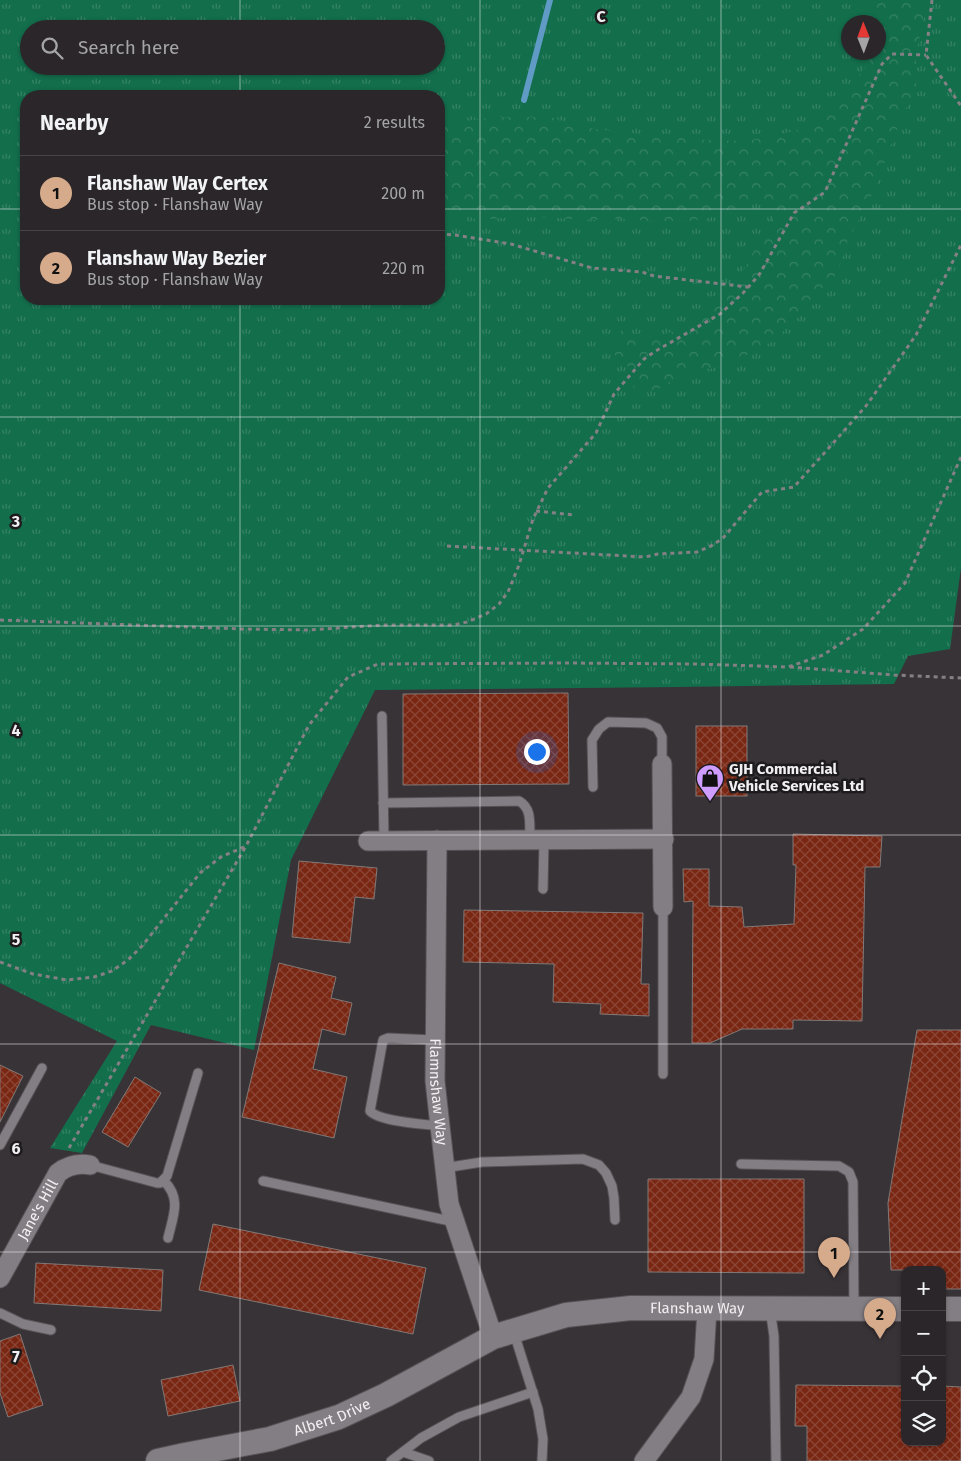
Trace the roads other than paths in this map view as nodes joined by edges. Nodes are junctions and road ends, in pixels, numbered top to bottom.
1 (382, 716) dead end
2 (662, 764) joint
3 (594, 787) dead end
4 (383, 803) junction
5 (438, 840) junction
6 (537, 840) junction
7 (664, 840) junction
8 (376, 841) joint
9 (543, 889) dead end
10 (663, 907) joint
11 (435, 1040) junction
12 (42, 1068) dead end
13 (198, 1073) dead end
14 (663, 1074) dead end
15 (440, 1126) junction
16 (0, 1145) edge
17 (741, 1164) dead end
18 (90, 1165) joint
19 (444, 1168) junction
20 (164, 1181) junction
21 (263, 1181) dead end
22 (615, 1220) dead end
23 (455, 1222) junction
24 (168, 1238) dead end
25 (0, 1278) edge
26 (707, 1309) junction
27 (770, 1309) junction
28 (854, 1309) junction
29 (901, 1309) edge
30 (946, 1309) edge
31 (961, 1309) edge
32 (0, 1313) edge
33 (51, 1330) dead end
34 (504, 1334) junction
35 (533, 1392) junction
36 (403, 1452) junction
37 (158, 1461) edge
38 (391, 1461) edge
39 (430, 1461) edge
40 (542, 1461) edge
41 (644, 1461) edge
42 (776, 1461) edge

1 - 4 lane
2 - 3 lane
2 - 7 street
4 - 6 lane
4 - 8 lane
5 - 6 street
5 - 8 street
5 - 11 street, Flamnshaw Way
6 - 7 street
6 - 9 lane
7 - 10 street
10 - 14 lane
11 - 15 street, Flamnshaw Way
11 - 15 lane
12 - 16 lane
13 - 20 lane
15 - 19 street, Flamnshaw Way
17 - 28 lane
18 - 20 lane
18 - 25 street, Jane's Hill
19 - 22 lane
19 - 23 street, Flamnshaw Way
20 - 24 lane
21 - 23 lane
23 - 34 street, Flamnshaw Way
26 - 27 street, Flanshaw Way
26 - 34 street, Flanshaw Way
26 - 41 street
27 - 28 street, Flanshaw Way
27 - 42 lane
28 - 29 street, Flanshaw Way
30 - 31 street
32 - 33 lane
34 - 35 lane
34 - 37 street, Albert Drive
35 - 36 lane
35 - 40 lane
36 - 38 lane
36 - 39 lane

